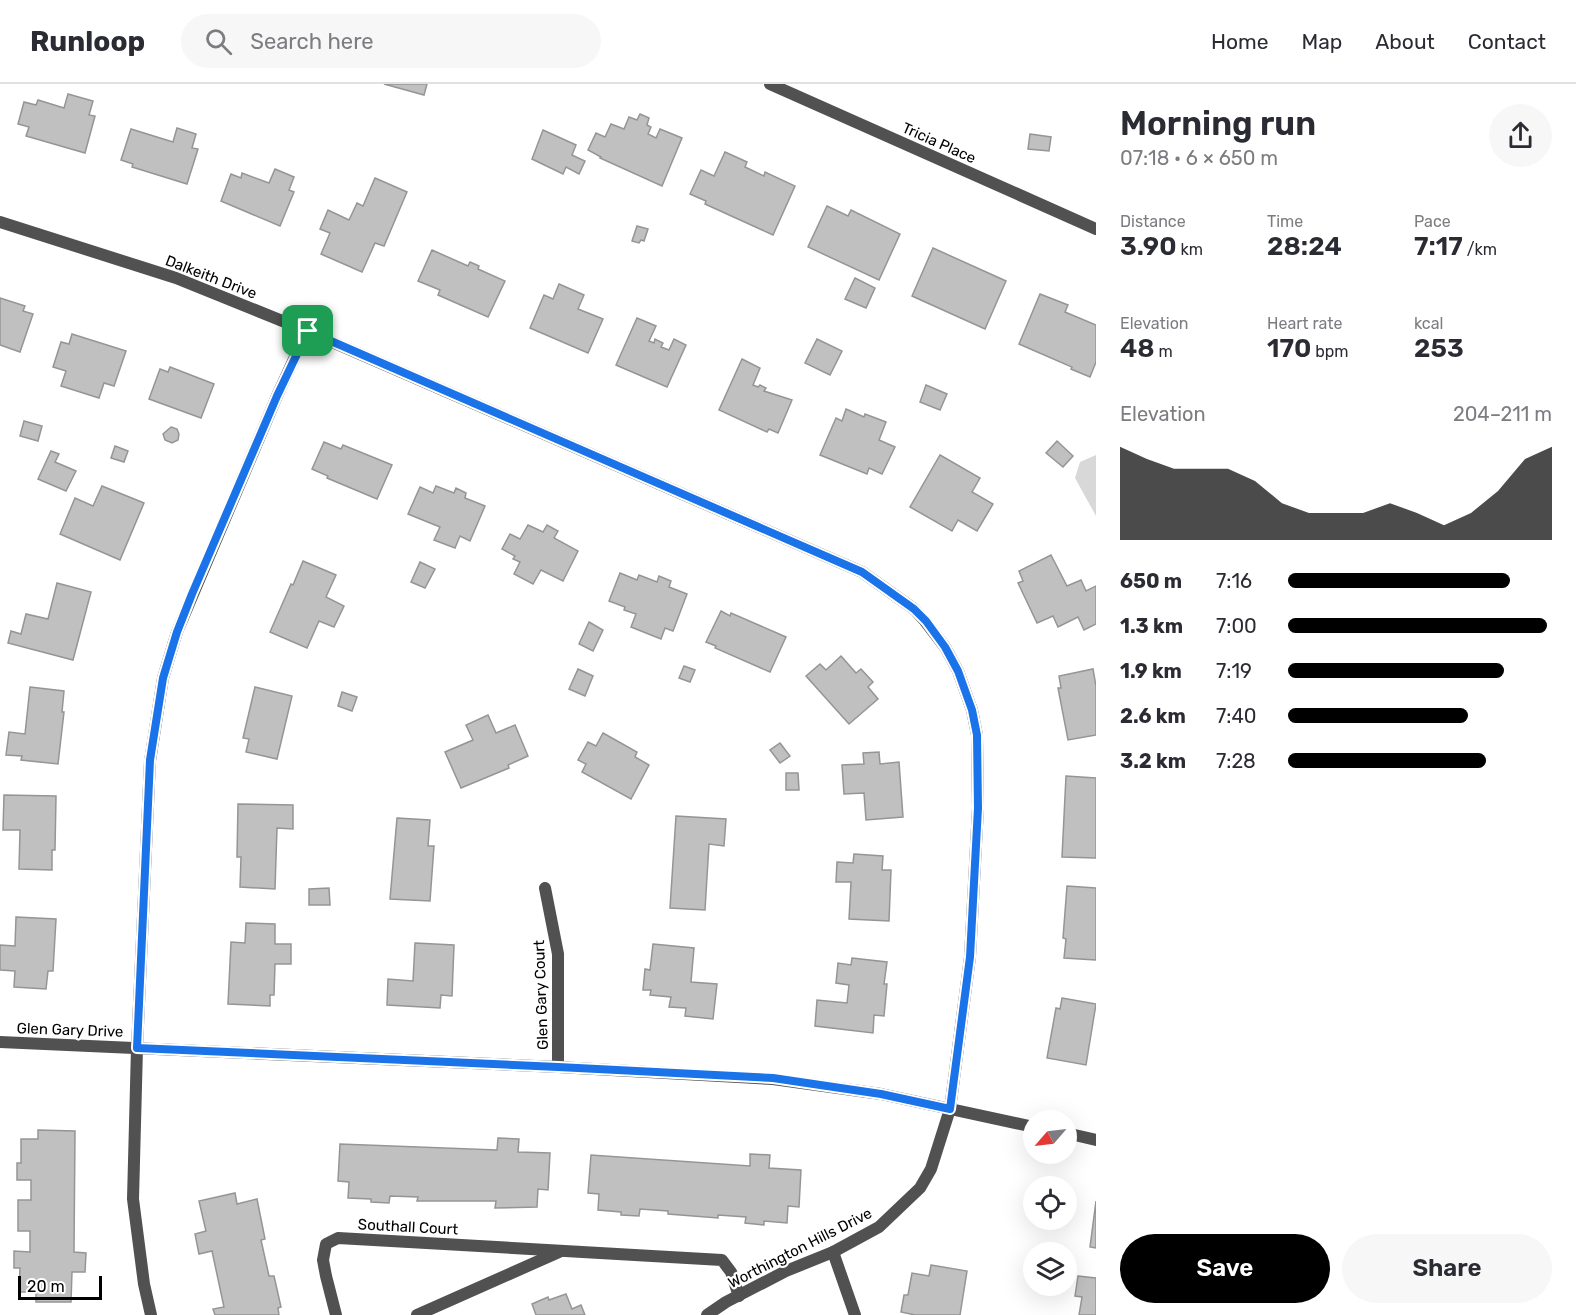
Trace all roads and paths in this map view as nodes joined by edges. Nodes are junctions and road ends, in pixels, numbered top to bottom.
1 (770, 84) edge
2 (0, 222) edge
3 (1096, 230) edge
4 (308, 331) junction
5 (545, 888) dead end
6 (0, 1042) edge
7 (137, 1048) junction
8 (558, 1067) junction
9 (950, 1109) junction
10 (1023, 1125) edge
11 (1077, 1136) edge
12 (1096, 1140) edge
13 (562, 1250) junction
14 (832, 1252) junction
15 (739, 1296) junction
16 (151, 1315) edge
17 (336, 1315) edge
18 (417, 1315) edge
19 (707, 1315) edge
20 (855, 1315) edge

1 - 3 street, Tricia Place
2 - 4 street, Dalkeith Drive
4 - 7 street
4 - 9 street, Dalkeith Drive
5 - 8 street, Glen Gary Court
6 - 7 street, Glen Gary Drive
7 - 8 street, Glen Gary Drive
7 - 16 street
8 - 9 street, Glen Gary Drive
9 - 10 street, Glen Gary Drive
9 - 14 street, Worthington Hills Drive
11 - 12 street
13 - 15 street, Southall Court
13 - 17 street, Southall Court
13 - 18 street, Southall Court
14 - 15 street, Worthington Hills Drive
14 - 20 street
15 - 19 street, Worthington Hills Drive

